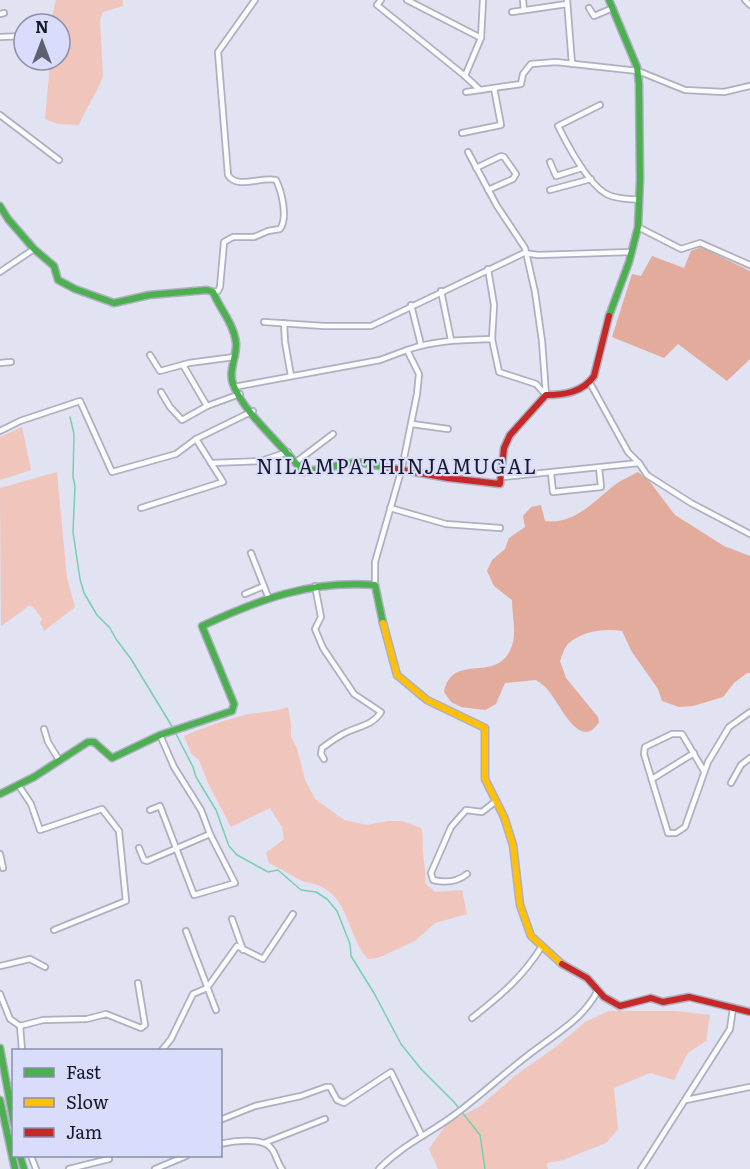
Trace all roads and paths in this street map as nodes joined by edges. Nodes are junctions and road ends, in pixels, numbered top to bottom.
1 (255, 0) edge
2 (381, 0) edge
3 (407, 0) edge
4 (483, 0) edge
5 (523, 0) edge
6 (609, 0) edge
7 (745, 0) edge
8 (567, 2) edge
9 (750, 5) edge
10 (589, 8) dead end
11 (613, 8) junction
12 (524, 10) junction
13 (512, 12) dead end
14 (481, 38) junction
15 (572, 64) junction
16 (638, 71) junction
17 (465, 76) junction
18 (750, 86) edge
19 (494, 88) junction
20 (480, 90) junction
21 (466, 92) dead end
22 (600, 105) dead end
23 (0, 116) edge
24 (462, 133) dead end
25 (468, 152) dead end
26 (59, 160) dead end
27 (550, 162) dead end
28 (476, 168) junction
29 (582, 168) junction
30 (591, 179) junction
31 (488, 190) junction
32 (550, 190) dead end
33 (639, 200) junction
34 (0, 206) edge
35 (638, 227) junction
36 (34, 249) junction
37 (631, 252) junction
38 (524, 253) junction
39 (750, 265) edge
40 (488, 269) junction
41 (0, 272) edge
42 (441, 291) junction
43 (213, 292) junction
44 (411, 305) junction
45 (264, 322) dead end
46 (284, 323) junction
47 (492, 339) junction
48 (452, 340) junction
49 (421, 345) junction
50 (407, 350) junction
51 (150, 355) dead end
52 (234, 357) junction
53 (11, 362) dead end
54 (0, 363) edge
55 (183, 365) junction
56 (291, 376) junction
57 (590, 383) junction
58 (234, 387) junction
59 (161, 392) dead end
60 (240, 394) junction
61 (546, 394) junction
62 (207, 406) junction
63 (253, 411) junction
64 (412, 424) junction
65 (447, 429) dead end
66 (0, 431) edge
67 (333, 434) dead end
68 (196, 439) junction
69 (288, 452) junction
70 (296, 462) junction
71 (211, 463) junction
72 (639, 463) junction
73 (402, 468) junction
74 (599, 468) junction
75 (551, 473) junction
76 (502, 477) junction
77 (141, 508) dead end
78 (390, 508) junction
79 (500, 528) dead end
80 (750, 534) edge
81 (251, 553) dead end
82 (375, 585) junction
83 (264, 586) junction
84 (315, 586) junction
85 (245, 594) dead end
86 (269, 599) junction
87 (750, 712) edge
88 (44, 729) dead end
89 (160, 735) junction
90 (694, 753) junction
91 (750, 758) edge
92 (324, 759) dead end
93 (58, 760) junction
94 (705, 771) junction
95 (652, 779) junction
96 (731, 783) dead end
97 (19, 786) junction
98 (0, 794) edge
99 (496, 801) junction
100 (150, 810) dead end
101 (210, 834) junction
102 (139, 848) dead end
103 (176, 849) junction
104 (0, 855) edge
105 (3, 868) dead end
106 (467, 874) dead end
107 (293, 914) dead end
108 (232, 919) dead end
109 (54, 930) dead end
110 (186, 931) dead end
111 (542, 946) junction
112 (243, 950) junction
113 (0, 966) edge
114 (45, 967) dead end
115 (138, 983) dead end
116 (207, 988) junction
117 (598, 990) junction
118 (0, 994) edge
119 (733, 1008) junction
120 (216, 1010) dead end
121 (750, 1012) edge
122 (472, 1018) dead end
123 (20, 1026) junction
124 (0, 1048) edge
125 (21, 1049) edge
126 (163, 1049) edge
127 (750, 1087) edge
128 (686, 1100) junction
129 (12, 1101) edge
130 (0, 1102) edge
131 (222, 1119) edge
132 (325, 1119) dead end
133 (422, 1136) junction
134 (222, 1144) edge
135 (263, 1144) junction
136 (12, 1156) edge
137 (182, 1157) edge
138 (109, 1159) dead end
139 (81, 1168) edge
140 (69, 1169) edge
141 (155, 1169) edge
142 (282, 1169) edge
143 (379, 1169) edge
144 (641, 1169) edge

1 - 43 street
2 - 17 street
3 - 14 street
4 - 14 street
5 - 12 street
6 - 11 street
7 - 9 street
8 - 12 street
8 - 15 street
10 - 11 street
11 - 16 street
12 - 13 street
14 - 17 street
15 - 16 street
15 - 19 street
16 - 18 street
16 - 33 street
17 - 20 street
19 - 20 street
19 - 24 street
20 - 21 street
22 - 29 street
23 - 26 street
25 - 28 street
27 - 29 street
28 - 31 street
28 - 31 street
29 - 30 street
30 - 32 street
30 - 33 street
31 - 38 street
33 - 35 street
34 - 36 street
35 - 37 street
35 - 39 street
36 - 41 street
36 - 43 street
37 - 38 street
37 - 57 street
38 - 40 street
38 - 61 street
40 - 42 street
40 - 47 street
42 - 44 street
42 - 48 street
43 - 52 street
44 - 46 street
44 - 49 street
45 - 46 street
46 - 56 street
47 - 48 street
47 - 61 street
48 - 49 street
49 - 50 street
50 - 56 street
50 - 64 street
51 - 55 street
52 - 55 street
52 - 58 street
53 - 54 street
55 - 62 street
56 - 58 street
57 - 61 street
57 - 72 street
58 - 60 street
59 - 62 street
60 - 62 street
60 - 63 street
61 - 76 street
63 - 68 street
63 - 69 street
64 - 65 street
64 - 73 street
66 - 68 street
67 - 70 street
68 - 71 street
69 - 70 street
69 - 71 street
70 - 73 street
71 - 77 street
72 - 74 street
72 - 80 street
73 - 76 street
73 - 78 street
74 - 75 street
74 - 75 street
75 - 76 street
78 - 79 street
78 - 82 street
81 - 83 street
82 - 84 street
82 - 99 street
83 - 85 street
83 - 86 street
84 - 86 street
84 - 92 street
86 - 89 street
87 - 94 street
88 - 93 street
89 - 93 street
89 - 101 street
90 - 94 street
90 - 95 street
90 - 95 street
91 - 96 street
93 - 97 street
94 - 95 street
97 - 98 street
97 - 109 street
99 - 106 street
99 - 111 street
100 - 103 street
101 - 103 street
101 - 103 street
102 - 103 street
104 - 105 street
107 - 112 street
108 - 112 street
110 - 116 street
111 - 117 street
111 - 122 street
112 - 116 street
113 - 114 street
115 - 123 street
116 - 120 street
116 - 126 street
117 - 119 street
117 - 133 street
118 - 123 street
119 - 121 street
119 - 128 street
123 - 125 street
124 - 129 street
127 - 128 street
128 - 144 street
129 - 130 street
130 - 136 street
131 - 133 street
132 - 135 street
133 - 143 street
134 - 135 street
135 - 142 street
137 - 141 street
138 - 139 street
139 - 140 street

